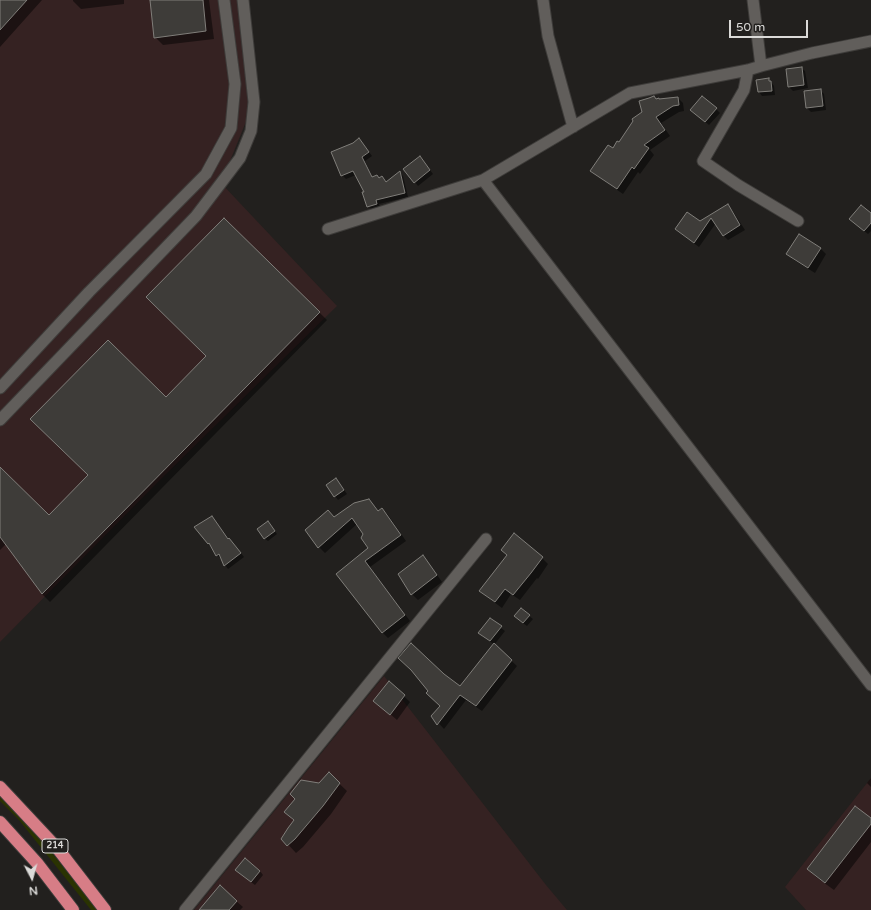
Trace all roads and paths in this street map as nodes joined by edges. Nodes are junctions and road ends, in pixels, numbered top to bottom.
1 (224, 0) edge
2 (243, 0) edge
3 (543, 0) edge
4 (753, 0) edge
5 (871, 41) edge
6 (248, 47) junction
7 (231, 50) junction
8 (761, 66) junction
9 (748, 70) junction
10 (573, 127) junction
11 (483, 180) junction
12 (798, 221) dead end
13 (328, 229) dead end
14 (0, 388) edge
15 (0, 420) edge
16 (486, 539) dead end
17 (871, 685) edge
18 (0, 787) edge
19 (0, 822) edge
20 (73, 910) edge
21 (105, 910) edge
22 (185, 910) edge

1 - 7 street
2 - 6 street
3 - 10 street
4 - 8 street
5 - 8 street
6 - 7 street
6 - 15 street
7 - 14 street
8 - 9 street
9 - 10 street
9 - 12 street
10 - 11 street
11 - 13 street
11 - 17 street
16 - 22 street
18 - 21 highway, 214
19 - 20 highway, 214

